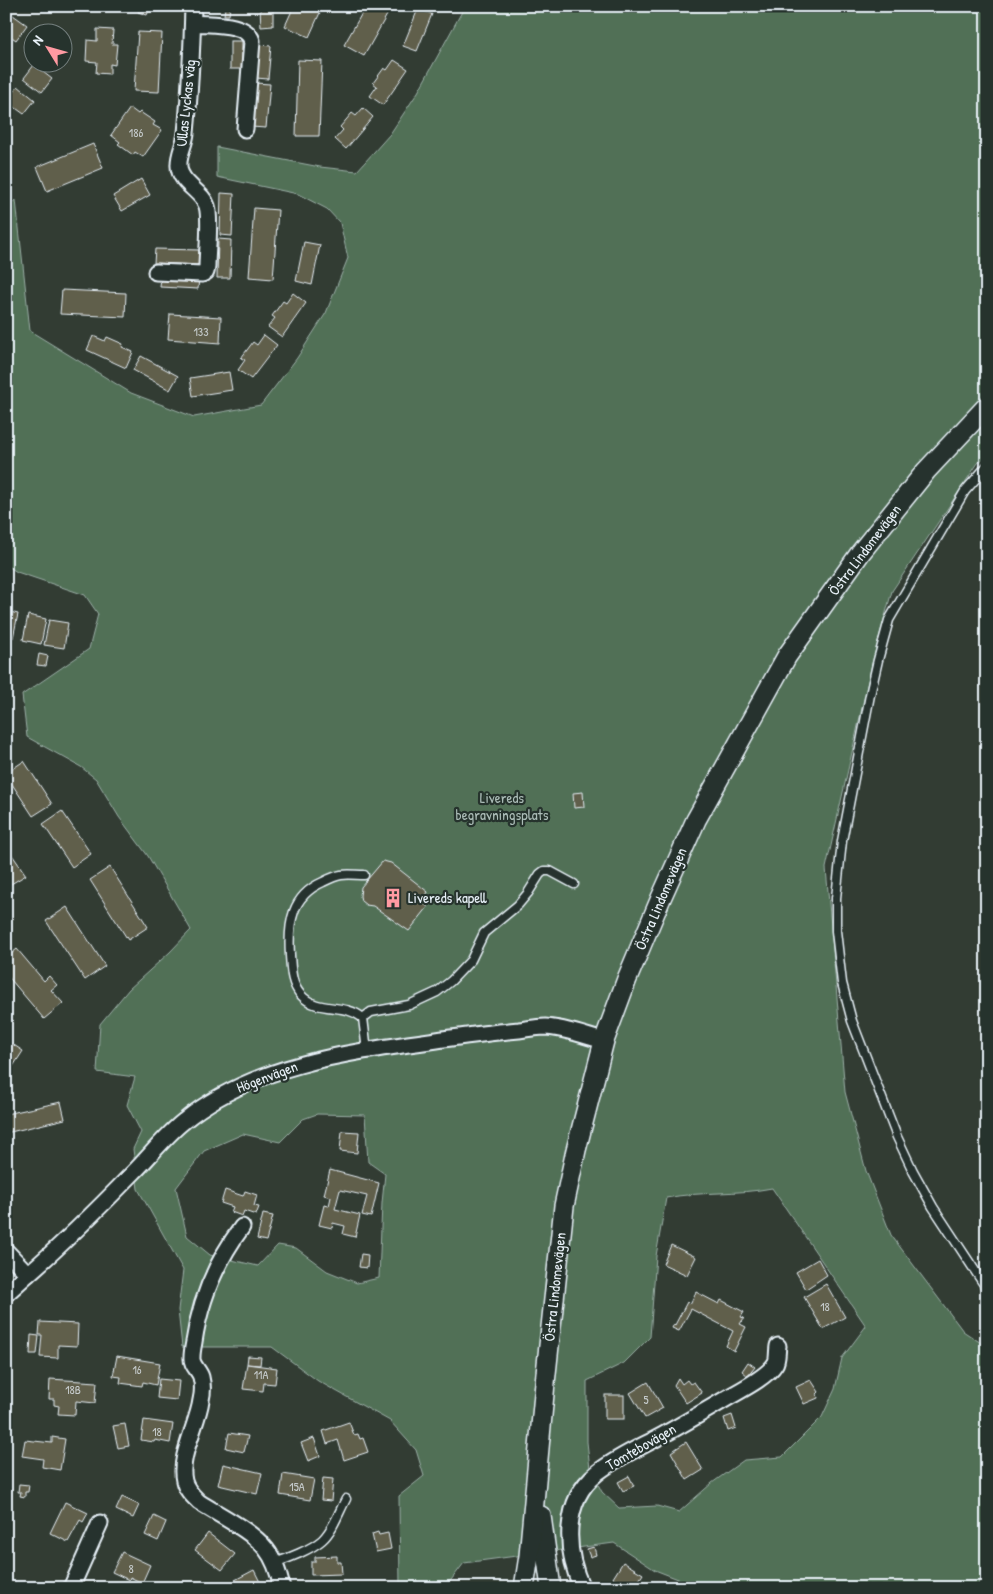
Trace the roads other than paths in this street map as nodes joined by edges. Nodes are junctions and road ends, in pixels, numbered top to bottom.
1 (193, 6) edge
2 (193, 23) junction
3 (245, 129) dead end
4 (156, 272) dead end
5 (987, 406) edge
6 (987, 466) edge
7 (364, 875) dead end
8 (574, 884) dead end
9 (363, 1018) junction
10 (604, 1041) junction
11 (368, 1051) junction
12 (242, 1227) dead end
13 (6, 1251) edge
14 (28, 1274) junction
15 (987, 1289) edge
16 (6, 1294) edge
17 (778, 1346) dead end
18 (536, 1476) junction
19 (346, 1499) dead end
20 (100, 1522) dead end
21 (543, 1538) junction
22 (529, 1556) junction
23 (274, 1563) junction
24 (71, 1588) edge
25 (282, 1588) edge
26 (524, 1588) edge
27 (531, 1588) edge
28 (544, 1588) edge
29 (551, 1588) edge
30 (582, 1588) edge

1 - 2 street, Ullas Lyckas väg
2 - 3 street
2 - 4 street, Ullas Lyckas väg
5 - 10 street, Östra Lindomevägen
6 - 15 lane
7 - 9 lane
8 - 9 lane
9 - 11 lane
10 - 11 street, Högenvägen
10 - 18 street, Östra Lindomevägen
11 - 14 street, Högenvägen
12 - 23 street
13 - 14 street
14 - 16 street, Högenvägen
17 - 30 street, Tomtebovägen
18 - 21 street, Östra Lindomevägen
18 - 22 street, Östra Lindomevägen
19 - 23 lane
20 - 24 street
21 - 28 street, Östra Lindomevägen
21 - 29 street, Östra Lindomevägen
22 - 26 street, Östra Lindomevägen
22 - 27 street, Östra Lindomevägen
23 - 25 street

